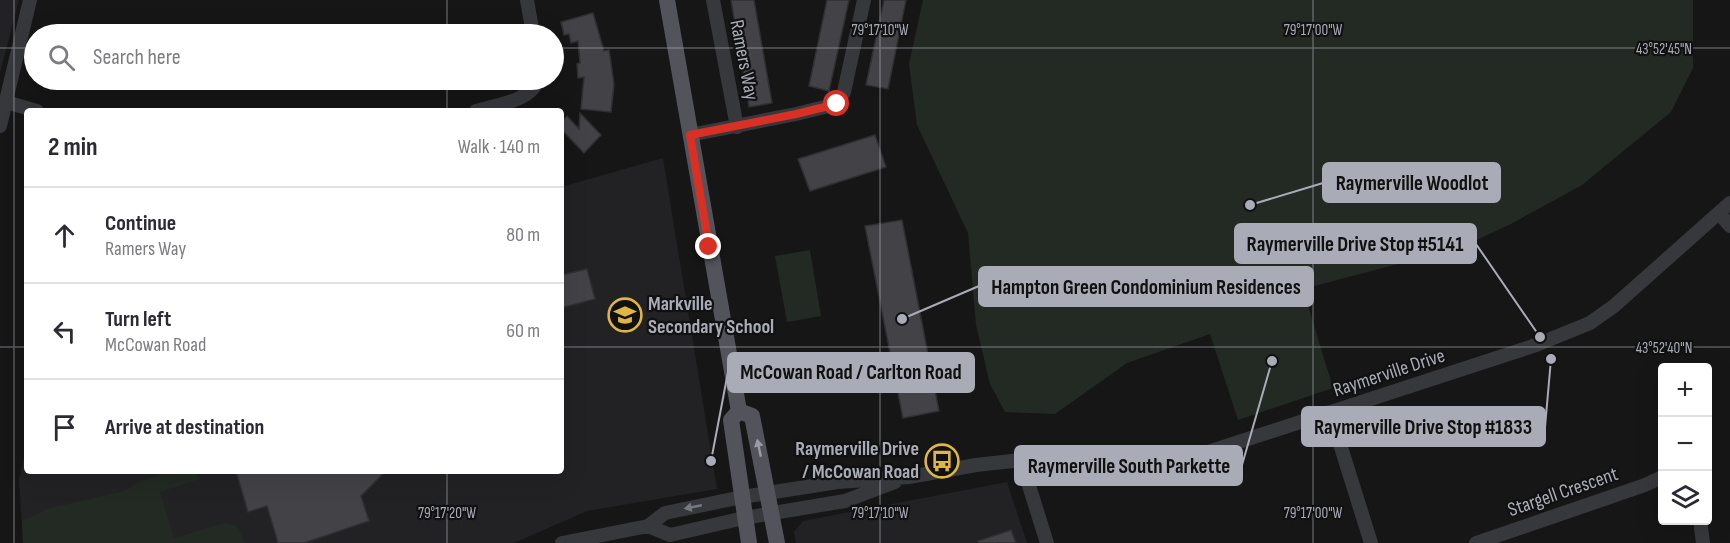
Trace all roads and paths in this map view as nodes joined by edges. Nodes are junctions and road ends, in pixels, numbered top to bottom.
1 (30, 0) edge
2 (527, 0) edge
3 (668, 0) edge
4 (713, 0) edge
5 (864, 0) edge
6 (24, 24) edge
7 (531, 24) edge
8 (24, 26) edge
9 (531, 90) edge
10 (6, 102) junction
11 (27, 108) edge
12 (486, 108) edge
13 (0, 126) edge
14 (737, 127) junction
15 (690, 135) junction
16 (1730, 203) edge
17 (1719, 213) junction
18 (1730, 226) edge
19 (739, 411) junction
20 (1330, 412) junction
21 (1021, 460) junction
22 (909, 477) junction
23 (1658, 479) edge
24 (768, 493) junction
25 (742, 497) junction
26 (772, 513) junction
27 (744, 518) junction
28 (1701, 525) edge
29 (648, 526) junction
30 (562, 543) edge
31 (749, 543) edge
32 (777, 543) edge
33 (1047, 543) edge
34 (1371, 543) edge
35 (1476, 543) edge
36 (1703, 543) edge

1 - 6 street
2 - 7 street
3 - 15 main road
4 - 14 street, Ramers Way
5 - 14 street, Ramers Way
8 - 10 street
9 - 12 street
10 - 11 street
10 - 13 street
14 - 15 street, Ramers Way
15 - 19 main road
16 - 17 street, Raymerville Drive
17 - 18 street
17 - 20 street, Raymerville Drive
24 -> 19 main road
19 - 25 main road
20 - 21 street, Raymerville Drive
20 - 34 street
21 - 22 street, Raymerville Drive
21 - 33 street
22 - 24 street, Raymerville Drive
22 - 26 street, Raymerville Drive
23 - 35 street, Stargell Crescent
24 - 25 street, Raymerville Drive
24 - 26 main road
25 - 27 main road
25 -> 29 street, Raymerville Drive
26 - 27 street, Raymerville Drive
26 - 32 main road
27 - 29 street, Raymerville Drive
27 - 31 main road
28 - 36 street
29 - 30 street

